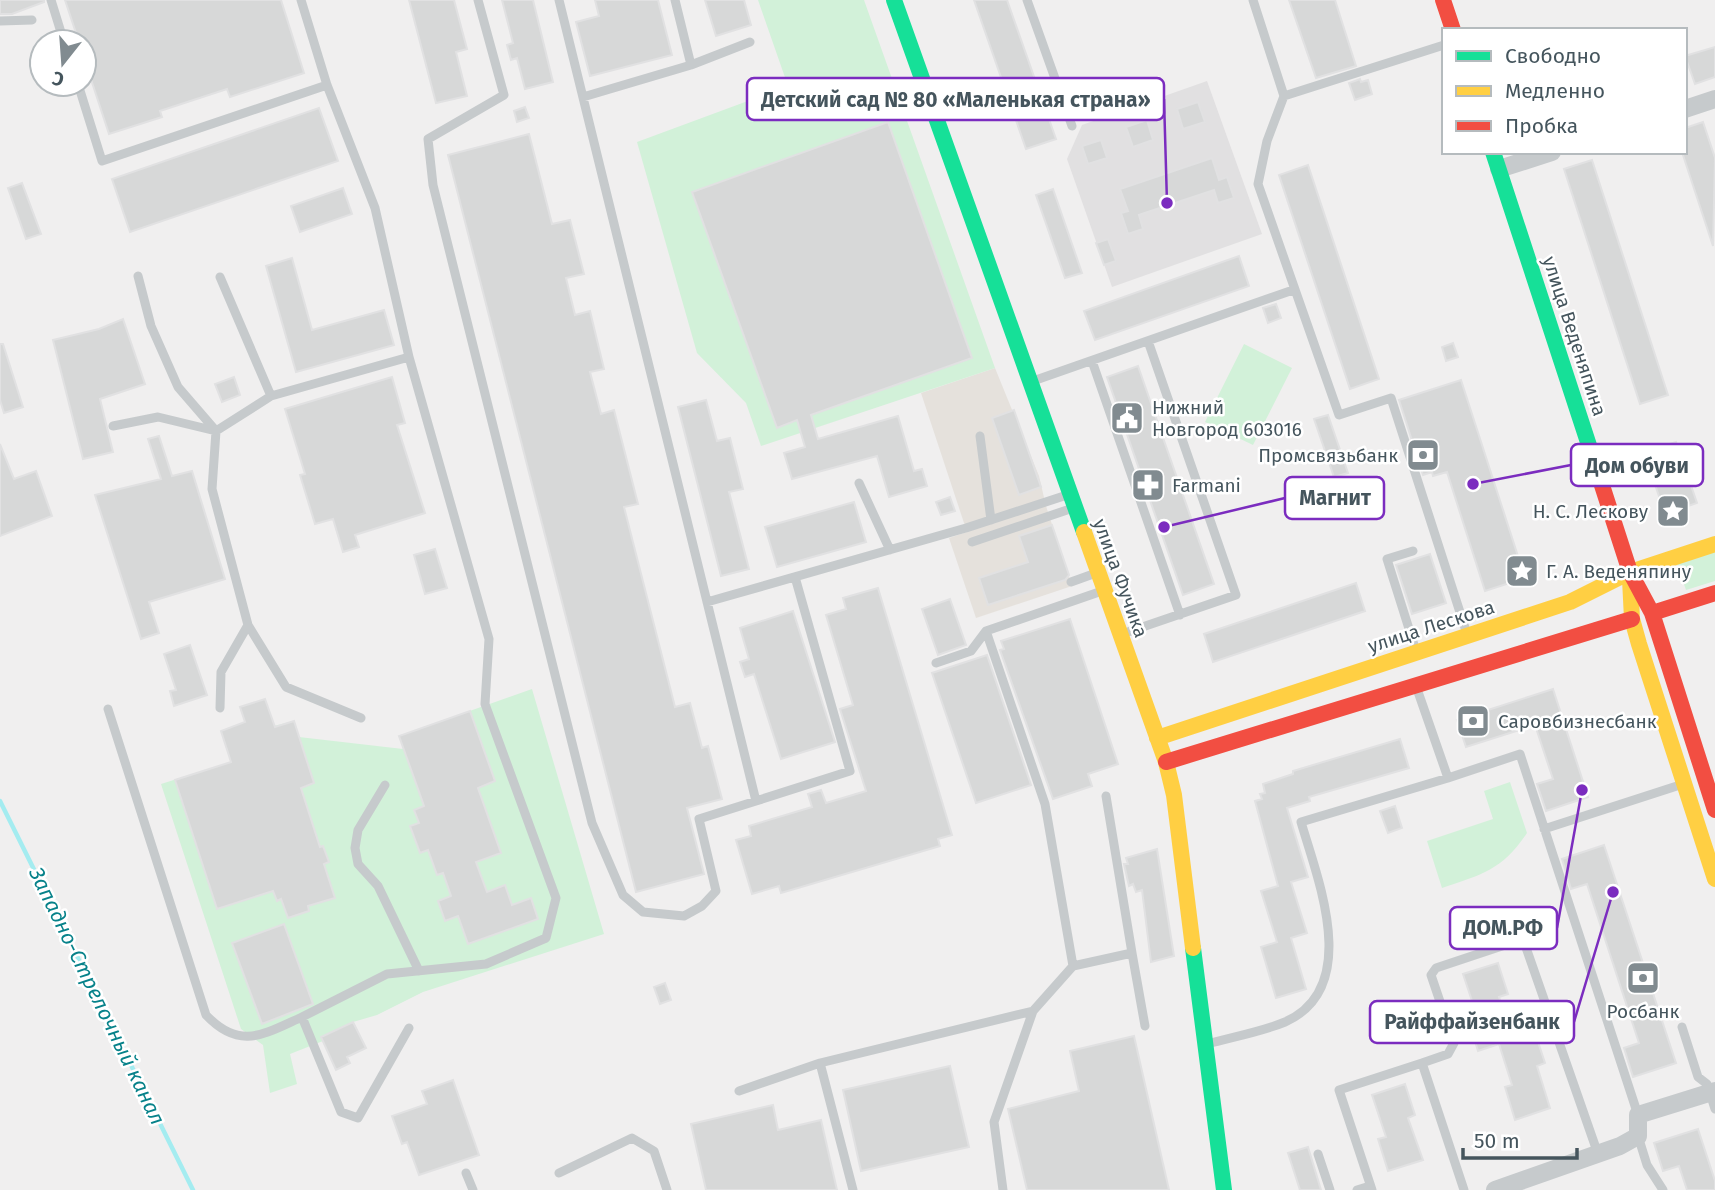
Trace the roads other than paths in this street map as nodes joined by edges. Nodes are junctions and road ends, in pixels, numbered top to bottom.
1 (51, 0) edge
2 (301, 0) edge
3 (478, 0) edge
4 (559, 0) edge
5 (675, 0) edge
6 (894, 0) edge
7 (1027, 0) edge
8 (1253, 0) edge
9 (1443, 0) edge
10 (32, 20) dead end
11 (0, 21) edge
12 (60, 28) edge
13 (1452, 28) edge
14 (750, 42) dead end
15 (1442, 46) edge
16 (691, 65) junction
17 (327, 85) junction
18 (1284, 96) junction
19 (583, 97) junction
20 (82, 98) edge
21 (1715, 100) edge
22 (1687, 108) edge
23 (1072, 126) dead end
24 (1540, 154) edge
25 (1496, 161) edge
26 (138, 276) dead end
27 (220, 277) dead end
28 (1293, 290) junction
29 (1148, 341) junction
30 (409, 357) junction
31 (1092, 361) junction
32 (1028, 383) junction
33 (271, 396) junction
34 (113, 426) dead end
35 (216, 431) junction
36 (980, 436) dead end
37 (859, 483) dead end
38 (1071, 501) junction
39 (990, 520) junction
40 (972, 542) dead end
41 (1715, 544) edge
42 (890, 550) junction
43 (1413, 551) dead end
44 (1630, 572) junction
45 (1097, 573) junction
46 (795, 577) junction
47 (1071, 582) dead end
48 (1103, 591) junction
49 (1715, 593) edge
50 (707, 602) junction
51 (1652, 613) junction
52 (1180, 615) junction
53 (1632, 619) junction
54 (247, 625) junction
55 (986, 631) junction
56 (1120, 635) junction
57 (1468, 636) junction
58 (1416, 653) junction
59 (936, 663) dead end
60 (1416, 685) junction
61 (220, 708) dead end
62 (108, 709) dead end
63 (362, 718) dead end
64 (1157, 738) junction
65 (1166, 762) junction
66 (1448, 778) junction
67 (1685, 783) junction
68 (385, 785) dead end
69 (1106, 796) dead end
70 (756, 801) junction
71 (1715, 810) edge
72 (1544, 829) junction
73 (1715, 879) edge
74 (1132, 953) junction
75 (1073, 966) junction
76 (419, 971) junction
77 (1033, 1011) junction
78 (302, 1017) junction
79 (1145, 1026) dead end
80 (1682, 1027) dead end
81 (409, 1028) dead end
82 (1204, 1045) junction
83 (820, 1063) junction
84 (1422, 1063) junction
85 (739, 1091) dead end
86 (1713, 1097) edge
87 (1638, 1115) junction
88 (1638, 1136) junction
89 (1318, 1154) dead end
90 (1598, 1154) junction
91 (466, 1173) dead end
92 (559, 1173) dead end
93 (1371, 1188) edge
94 (473, 1190) edge
95 (667, 1190) edge
96 (853, 1190) edge
97 (1003, 1190) edge
98 (1224, 1190) edge
99 (1330, 1190) edge
100 (1357, 1190) edge
101 (1464, 1190) edge
102 (1495, 1190) edge
103 (1663, 1190) edge

1 - 12 lane
2 - 17 lane
3 - 70 lane
4 - 19 lane
5 - 16 lane
6 - 32 street, улица Фучика
7 - 23 lane
8 - 18 lane
9 - 13 street
10 - 11 lane
14 - 16 lane
15 - 18 lane
16 - 19 lane
17 - 20 lane
17 - 30 lane
18 - 28 lane
19 - 50 lane
21 - 22 street
24 - 25 street
25 - 44 street, улица Веденяпина
26 - 35 lane
27 - 33 lane
28 - 29 lane
28 - 57 lane
29 - 31 lane
29 - 52 lane
30 - 33 lane
30 - 76 lane
31 - 32 lane
31 - 52 lane
32 - 38 street, улица Фучика
33 - 35 lane
34 - 35 lane
35 - 54 lane
36 - 39 lane
37 - 42 lane
38 - 39 lane
38 - 40 lane
38 - 45 street, улица Фучика
39 - 42 lane
41 - 44 street, улица Лескова
42 - 46 lane
43 - 58 lane
44 - 51 street, улица Веденяпина
44 - 53 street, улица Веденяпина
44 - 57 street, улица Лескова
45 - 47 lane
45 - 48 street, улица Фучика
46 - 50 lane
46 - 70 lane
48 - 55 lane
48 - 56 street, улица Фучика
49 - 51 street
50 - 70 lane
51 - 53 street
51 - 71 street, улица Веденяпина
52 - 56 lane
53 - 60 street
53 - 67 street, улица Веденяпина
54 - 61 lane
54 - 63 lane
55 - 59 lane
55 - 75 lane
56 - 64 street, улица Фучика
57 - 58 street, улица Лескова
58 - 64 street, улица Лескова
60 - 65 street
60 - 66 lane
62 - 78 lane
64 - 65 street, улица Фучика
65 - 82 street, улица Фучика
66 - 72 lane
66 - 82 lane
67 - 72 lane
67 - 73 street, улица Веденяпина
68 - 76 lane
69 - 74 lane
72 - 87 lane
74 - 75 lane
74 - 79 lane
75 - 77 lane
76 - 78 lane
77 - 83 lane
77 - 97 lane
78 - 81 lane
80 - 86 lane
82 - 98 street, улица Фучика
83 - 85 lane
83 - 96 lane
84 - 90 lane
84 - 93 lane
84 - 101 lane
86 - 87 street
87 - 88 street
88 - 90 street
88 - 103 lane
89 - 99 lane
90 - 102 street
91 - 94 lane
92 - 95 lane
93 - 100 lane

